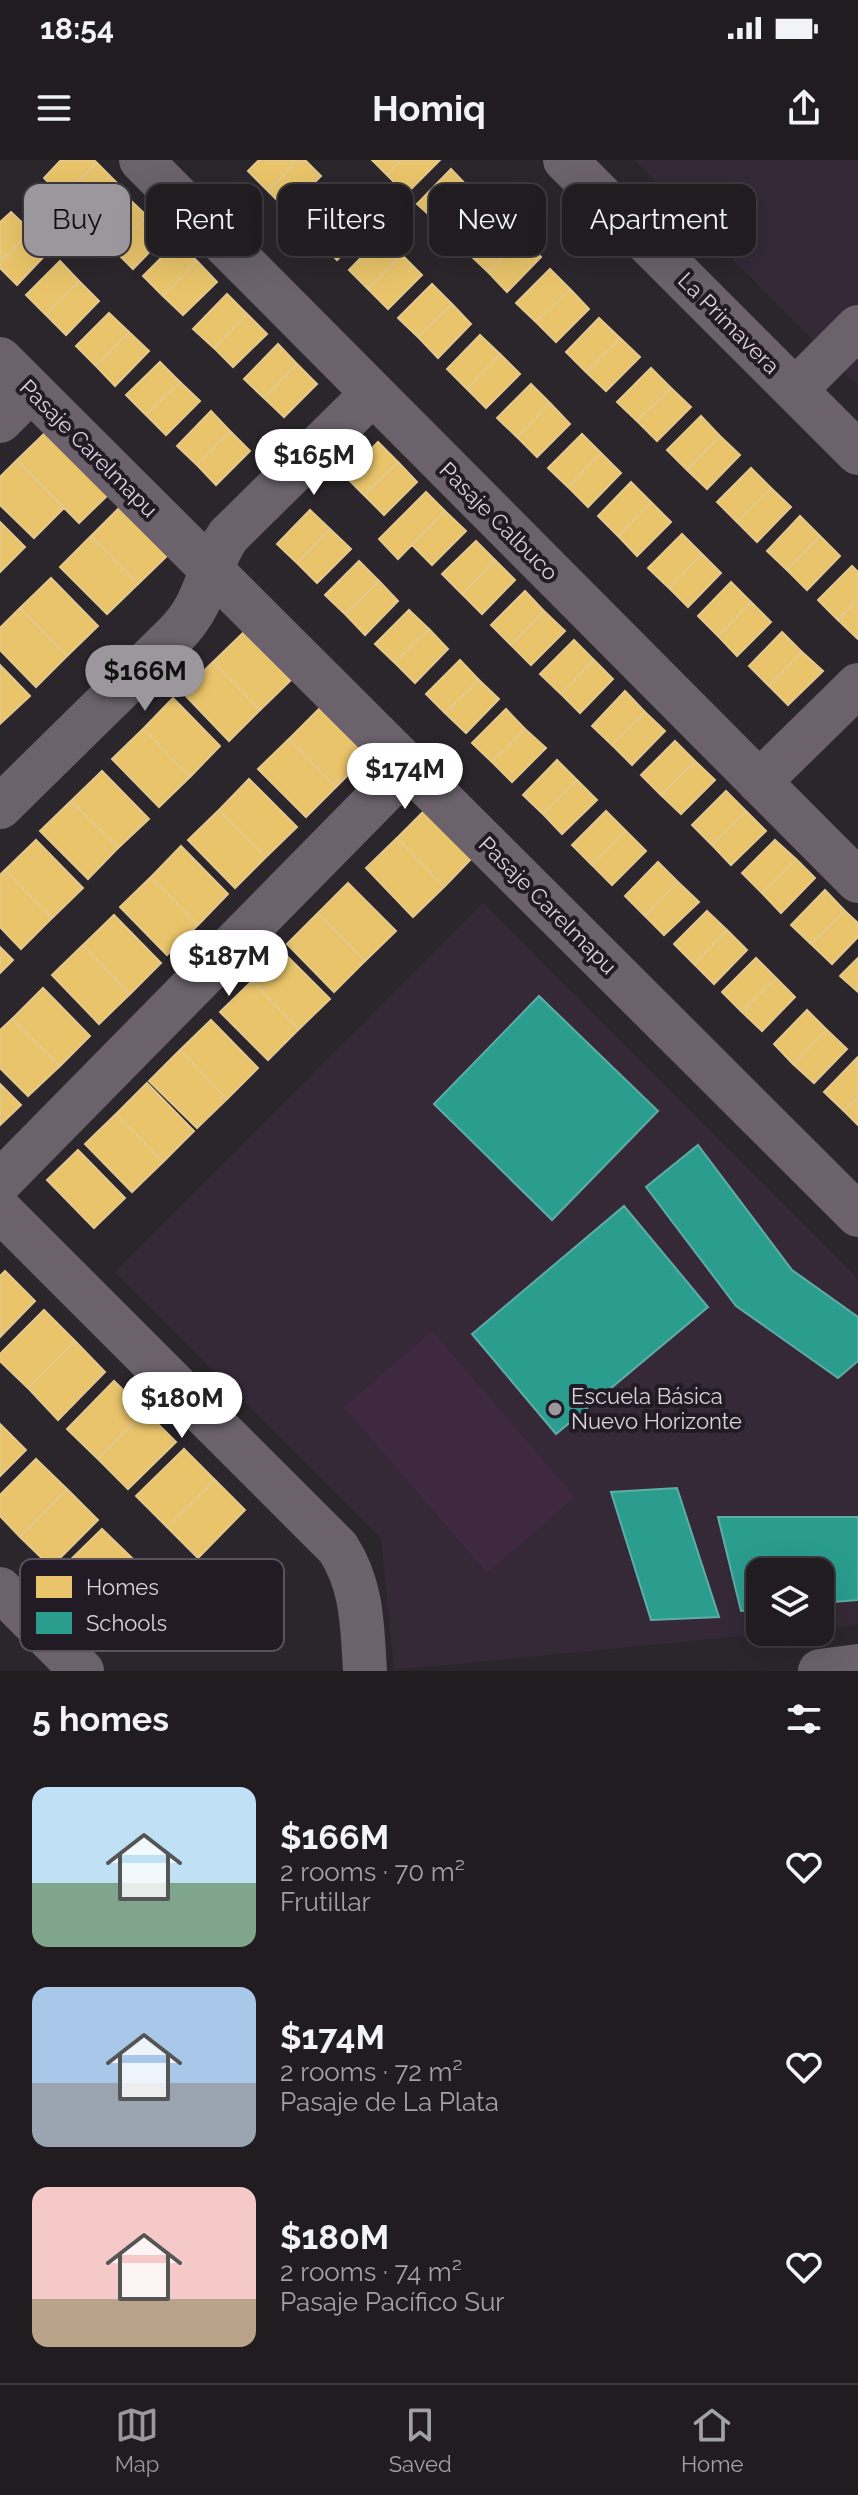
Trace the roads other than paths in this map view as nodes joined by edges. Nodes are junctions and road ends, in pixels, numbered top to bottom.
1 (141, 160) edge
2 (565, 160) edge
3 (858, 327) edge
4 (0, 359) edge
5 (31, 390) junction
6 (795, 390) junction
7 (372, 394) junction
8 (0, 421) edge
9 (858, 453) edge
10 (210, 569) junction
11 (858, 685) edge
12 (409, 766) junction
13 (759, 782) junction
14 (0, 807) edge
15 (858, 881) edge
16 (0, 1182) edge
17 (0, 1210) edge
18 (858, 1215) edge
19 (0, 1589) edge
20 (20, 1609) edge
21 (62, 1651) edge
22 (858, 1666) edge
23 (82, 1671) edge
24 (365, 1671) edge
25 (820, 1671) edge

1 - 7 street, Pasaje Calbuco
2 - 6 street, La Primavera
3 - 6 street
4 - 5 street, Pasaje Carelmapu
5 - 8 street
5 - 10 street, Pasaje Carelmapu
6 - 9 street, La Primavera
7 - 10 street
7 - 13 street, Pasaje Calbuco
10 - 12 street, Pasaje Carelmapu
10 - 14 street
11 - 13 street
12 - 16 street
12 - 18 street, Pasaje Carelmapu
13 - 15 street, Pasaje Calbuco
17 - 24 street
19 - 20 street
21 - 23 street
22 - 25 street

